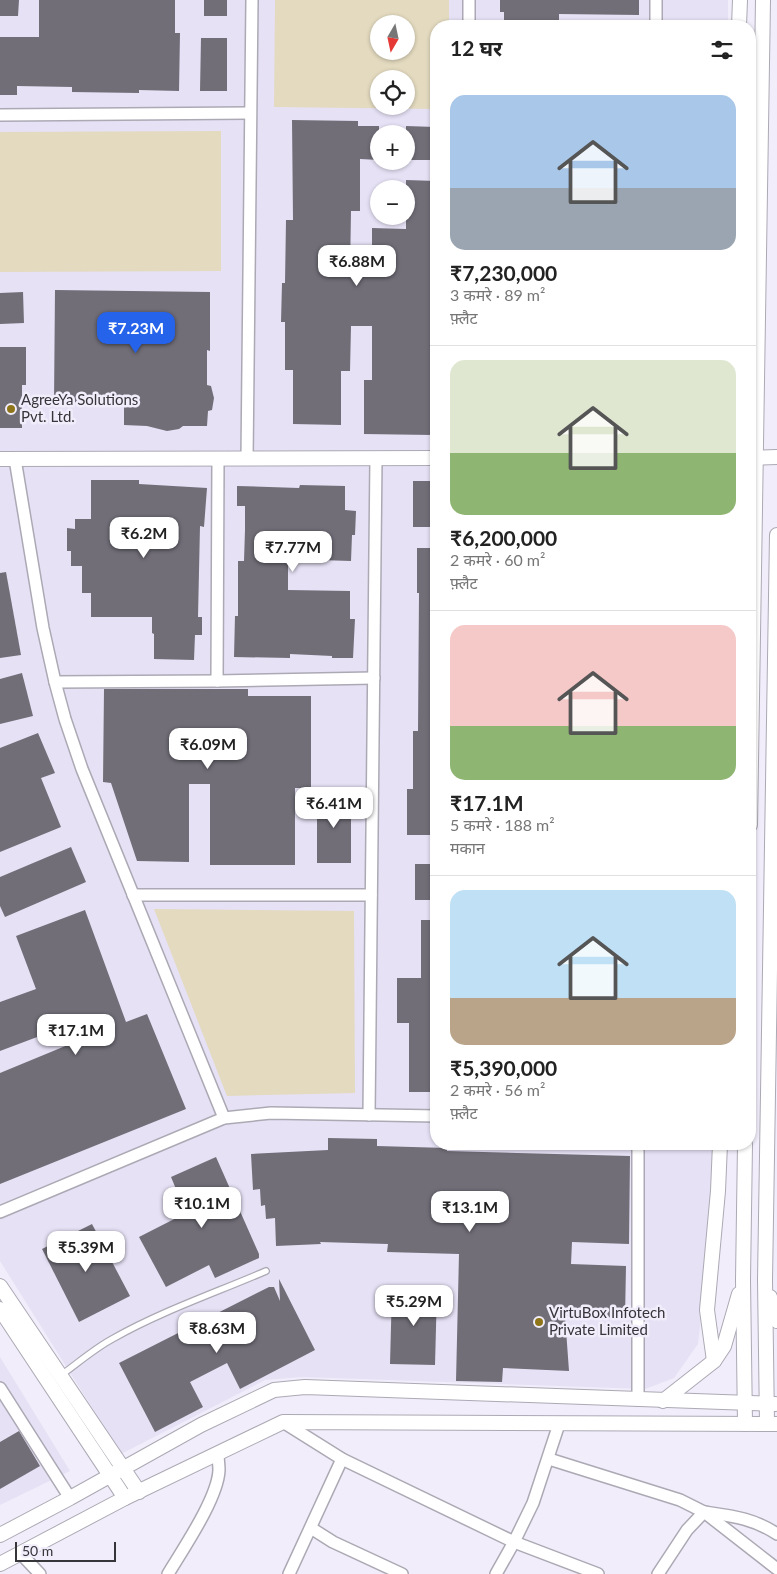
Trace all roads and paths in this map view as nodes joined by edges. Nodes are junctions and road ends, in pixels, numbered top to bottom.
1 (252, 0) edge
2 (470, 0) edge
3 (656, 0) edge
4 (740, 0) edge
5 (763, 0) edge
6 (469, 20) edge
7 (656, 20) edge
8 (739, 20) edge
9 (250, 113) junction
10 (0, 115) edge
11 (756, 321) edge
12 (247, 458) junction
13 (376, 458) junction
14 (430, 458) edge
15 (756, 458) edge
16 (777, 458) edge
17 (0, 459) edge
18 (15, 459) junction
19 (218, 459) junction
20 (777, 535) edge
21 (776, 615) edge
22 (374, 678) junction
23 (217, 681) junction
24 (55, 682) junction
25 (133, 895) junction
26 (371, 895) junction
27 (774, 915) edge
28 (369, 1115) junction
29 (430, 1116) edge
30 (224, 1118) junction
31 (638, 1150) edge
32 (720, 1150) edge
33 (745, 1150) edge
34 (0, 1212) edge
35 (266, 1271) dead end
36 (743, 1280) junction
37 (765, 1280) junction
38 (0, 1286) edge
39 (0, 1309) edge
40 (777, 1320) edge
41 (714, 1361) junction
42 (60, 1376) junction
43 (0, 1388) edge
44 (638, 1400) junction
45 (663, 1401) junction
46 (746, 1404) junction
47 (772, 1404) edge
48 (283, 1422) junction
49 (559, 1424) junction
50 (745, 1424) junction
51 (772, 1424) edge
52 (218, 1454) junction
53 (342, 1459) junction
54 (549, 1459) junction
55 (122, 1469) junction
56 (109, 1476) junction
57 (139, 1492) junction
58 (70, 1498) junction
59 (125, 1498) junction
60 (704, 1512) junction
61 (311, 1528) junction
62 (777, 1534) edge
63 (0, 1535) edge
64 (514, 1542) junction
65 (20, 1554) junction
66 (0, 1564) edge
67 (771, 1569) edge
68 (40, 1574) edge
69 (168, 1574) edge
70 (289, 1574) edge
71 (402, 1574) edge
72 (496, 1574) edge
73 (598, 1574) edge
74 (658, 1574) edge

1 - 9 street
2 - 6 street
3 - 7 street
4 - 8 street
5 - 11 street
9 - 10 street
9 - 12 street
12 - 13 street
12 - 19 street
13 - 14 street
13 - 22 street
15 - 16 street
17 - 18 street
18 - 19 street
18 - 24 street
19 - 23 street
20 - 21 street
21 - 27 street
22 - 23 street
22 - 26 street
23 - 24 street
24 - 25 street
25 - 26 street
25 - 30 street
26 - 28 street
27 - 37 street
28 - 29 street
28 - 30 street
30 - 34 street
31 - 44 street
32 - 41 street
33 - 36 street
35 - 42 lane
36 - 41 street
36 - 46 street
37 - 40 street
37 - 47 street
38 - 42 street
39 - 56 street
41 - 45 street
42 - 55 street
43 - 58 street
44 - 45 street
44 - 55 street
45 - 46 street
46 - 47 street
46 - 50 street
47 - 51 street
48 - 49 street
48 - 52 street
48 - 53 street
49 - 50 street
49 - 54 street
50 - 51 street
52 - 57 street
52 - 69 street
53 - 61 street
53 - 64 street
54 - 60 street
54 - 64 street
55 - 56 street
55 - 57 street
56 - 58 street
56 - 59 street
57 - 59 street
58 - 63 street
59 - 65 street
60 - 62 street
60 - 67 street
60 - 74 street
61 - 70 street
61 - 71 street
64 - 72 street
64 - 73 street
65 - 66 street
65 - 68 street

